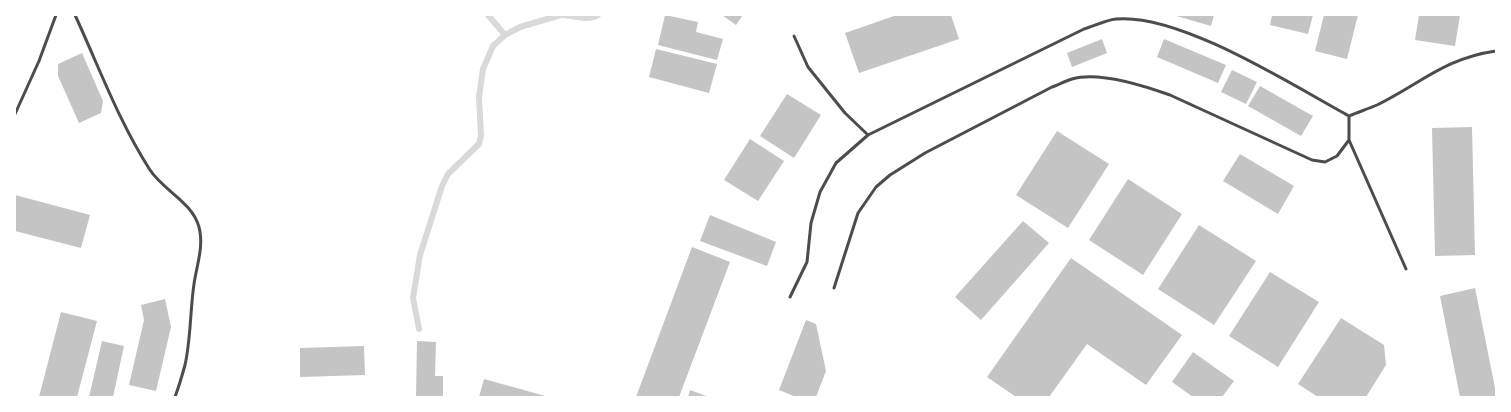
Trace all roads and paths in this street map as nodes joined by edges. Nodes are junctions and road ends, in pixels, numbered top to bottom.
1 (56, 15) edge
2 (75, 15) edge
3 (1137, 15) edge
4 (1136, 20) junction
5 (794, 36) dead end
6 (1496, 51) edge
7 (15, 114) edge
8 (1349, 116) junction
9 (868, 135) junction
10 (1349, 140) junction
11 (1406, 269) dead end
12 (834, 288) dead end
13 (790, 297) dead end
14 (175, 397) edge

1 - 7 lane
2 - 14 lane
3 - 4 lane
4 - 8 lane
4 - 9 lane
5 - 9 lane
6 - 8 lane
8 - 10 lane
9 - 13 lane
10 - 11 lane
10 - 12 lane

